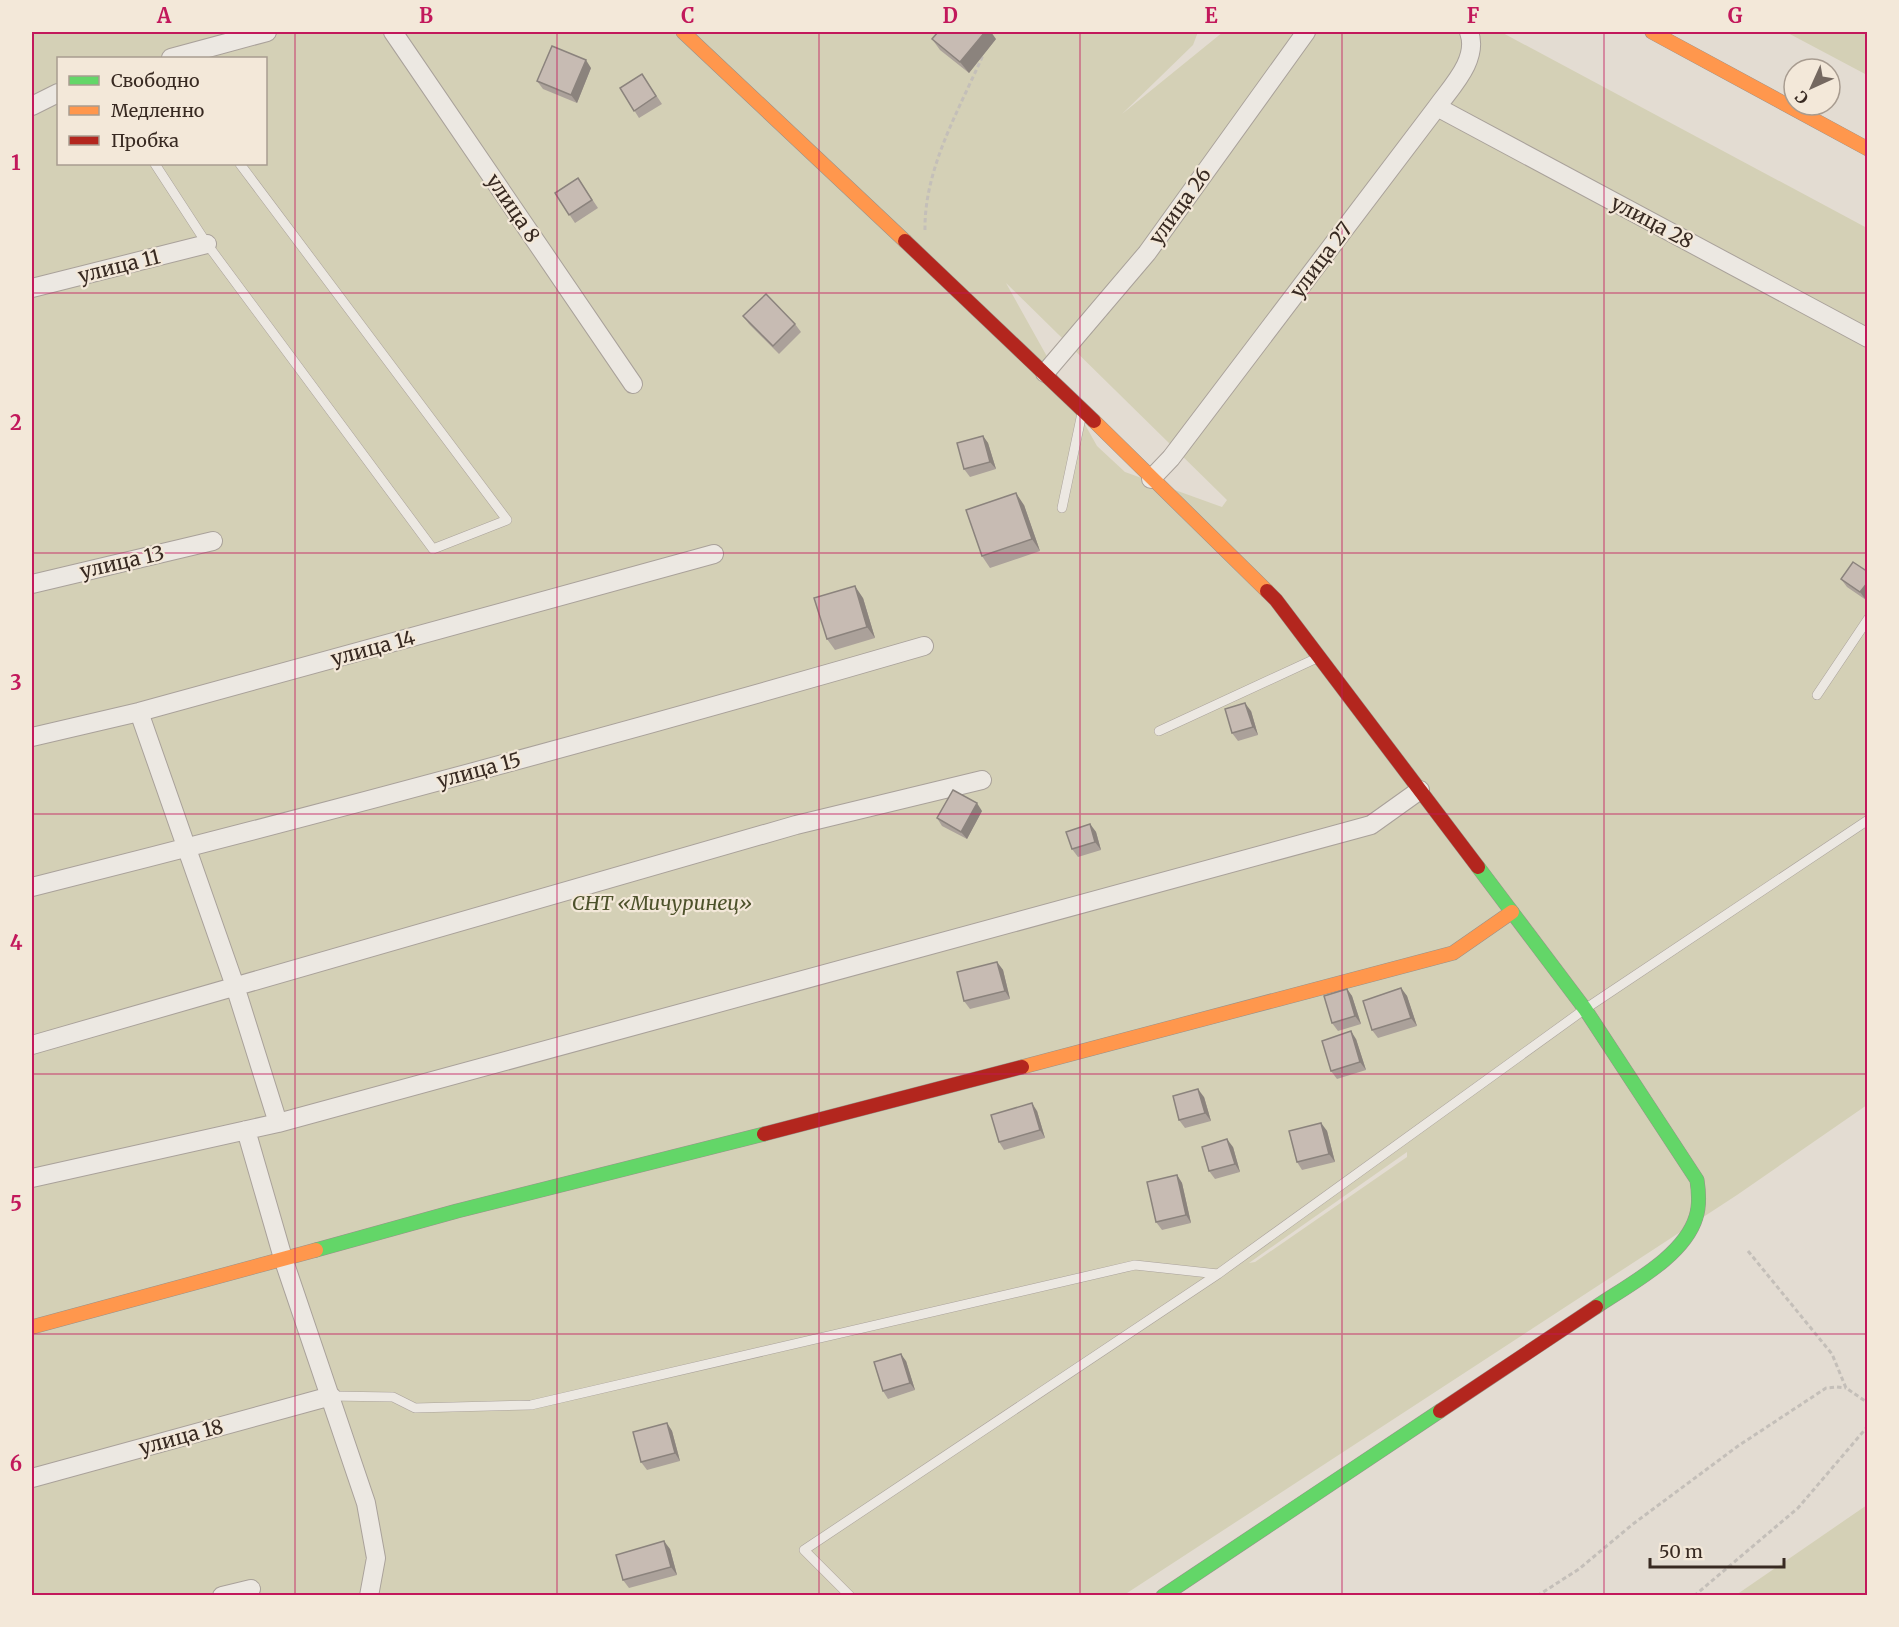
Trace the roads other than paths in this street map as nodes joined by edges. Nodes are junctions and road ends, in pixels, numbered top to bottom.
1 (267, 32) edge
2 (393, 32) edge
3 (683, 32) edge
4 (1306, 32) edge
5 (1469, 32) edge
6 (1652, 32) edge
7 (175, 57) edge
8 (57, 94) edge
9 (32, 106) edge
10 (1437, 107) junction
11 (1868, 149) edge
12 (156, 165) edge
13 (241, 165) edge
14 (207, 244) junction
15 (32, 288) edge
16 (1868, 338) edge
17 (1045, 373) junction
18 (633, 384) dead end
19 (1083, 410) junction
20 (1151, 478) junction
21 (1062, 508) dead end
22 (213, 541) dead end
23 (714, 554) dead end
24 (32, 584) edge
25 (1868, 619) edge
26 (924, 646) dead end
27 (1320, 657) junction
28 (1817, 695) dead end
29 (139, 712) junction
30 (1159, 731) dead end
31 (32, 737) edge
32 (982, 780) dead end
33 (1420, 790) junction
34 (1868, 820) edge
35 (187, 848) junction
36 (32, 887) edge
37 (1512, 912) junction
38 (235, 986) junction
39 (1585, 1009) junction
40 (32, 1045) edge
41 (278, 1123) junction
42 (246, 1130) junction
43 (32, 1178) edge
44 (284, 1258) junction
45 (1218, 1274) junction
46 (32, 1327) edge
47 (331, 1396) junction
48 (32, 1478) edge
49 (251, 1589) dead end
50 (222, 1596) edge
51 (369, 1596) edge
52 (850, 1596) edge
53 (1163, 1596) edge

1 - 7 street
2 - 18 street, улица 8
3 - 17 street
4 - 17 street, улица 26
5 - 10 street, улица 27
6 - 11 street
8 - 9 street
10 - 16 street, улица 28
10 - 20 street, улица 27
12 - 14 lane
13 - 14 lane
14 - 15 street, улица 11
17 - 19 street
19 - 20 street
19 - 21 lane
20 - 27 street
22 - 24 street, улица 13
23 - 29 street, улица 14
25 - 28 lane
26 - 35 street, улица 15
27 - 30 lane
27 - 33 street
29 - 31 street, улица 14
29 - 35 street
32 - 38 street
33 - 37 street
33 - 41 street
34 - 39 lane
35 - 36 street, улица 15
35 - 38 street
37 - 39 street
37 - 44 street
38 - 40 street
38 - 41 street
39 - 45 lane
39 - 53 street
41 - 42 street
42 - 43 street
42 - 44 street
44 - 46 street
44 - 47 street
45 - 47 lane
45 - 52 lane
47 - 48 street, улица 18
47 - 51 street
49 - 50 street

